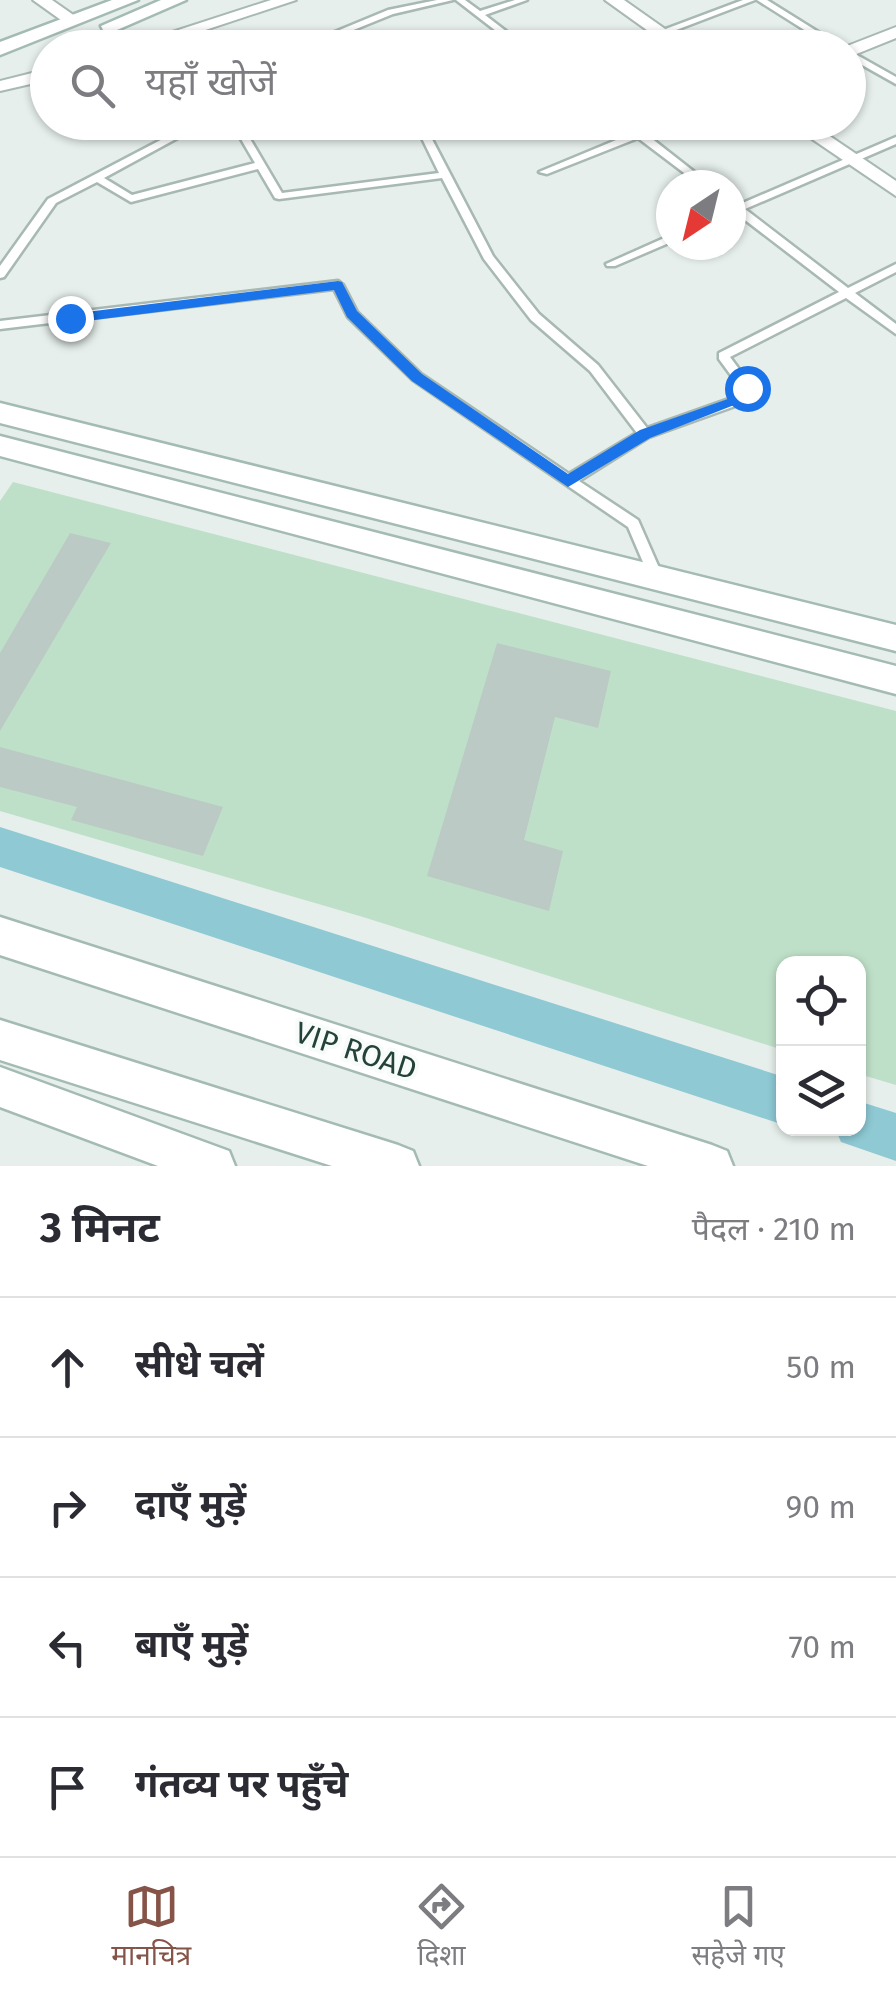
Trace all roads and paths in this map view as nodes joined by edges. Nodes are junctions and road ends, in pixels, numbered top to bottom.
1 (41, 0) edge
2 (129, 0) edge
3 (177, 0) edge
4 (288, 0) edge
5 (449, 0) edge
6 (460, 0) edge
7 (523, 0) edge
8 (614, 0) edge
9 (751, 0) edge
10 (761, 0) edge
11 (480, 14) junction
12 (74, 22) junction
13 (53, 30) edge
14 (101, 30) edge
15 (190, 30) edge
16 (344, 30) edge
17 (501, 30) edge
18 (658, 30) edge
19 (667, 30) edge
20 (810, 30) edge
21 (896, 32) edge
22 (30, 39) edge
23 (866, 44) edge
24 (0, 50) edge
25 (30, 58) edge
26 (866, 63) edge
27 (0, 70) edge
28 (30, 78) edge
29 (896, 81) edge
30 (0, 86) edge
31 (169, 140) edge
32 (245, 140) edge
33 (427, 140) edge
34 (625, 140) edge
35 (648, 140) edge
36 (822, 140) edge
37 (896, 140) edge
38 (851, 160) junction
39 (260, 165) junction
40 (687, 170) edge
41 (544, 172) dead end
42 (445, 175) junction
43 (98, 178) junction
44 (896, 190) edge
45 (746, 203) edge
46 (746, 218) edge
47 (656, 244) edge
48 (611, 264) dead end
49 (896, 268) edge
50 (0, 274) edge
51 (847, 293) junction
52 (0, 325) edge
53 (896, 330) edge
54 (0, 413) edge
55 (645, 434) junction
56 (0, 446) edge
57 (568, 482) junction
58 (656, 577) junction
59 (896, 638) edge
60 (896, 680) edge
61 (0, 936) edge
62 (0, 1040) edge
63 (0, 1087) edge
64 (214, 1166) edge
65 (398, 1166) edge
66 (712, 1166) edge

1 - 12 street
2 - 12 street
3 - 14 street
4 - 15 street
5 - 16 lane
6 - 11 lane
7 - 11 lane
8 - 18 street
9 - 19 lane
10 - 20 lane
11 - 17 lane
12 - 13 street
21 - 23 street
22 - 24 street
25 - 27 street
26 - 29 lane
28 - 30 street
31 - 43 lane
32 - 39 lane
33 - 42 lane
34 - 41 lane
35 - 40 lane
36 - 38 street
37 - 38 lane
38 - 44 street
38 - 45 lane
39 - 42 lane
39 - 43 lane
42 - 55 lane
43 - 50 lane
46 - 51 lane
47 - 48 lane
49 - 51 lane
51 - 53 lane
51 - 55 lane
52 - 57 lane
54 - 58 street
55 - 57 lane
56 - 60 street
57 - 58 lane
58 - 59 street
61 - 66 street, VIP ROAD
62 - 65 street
63 - 64 street

